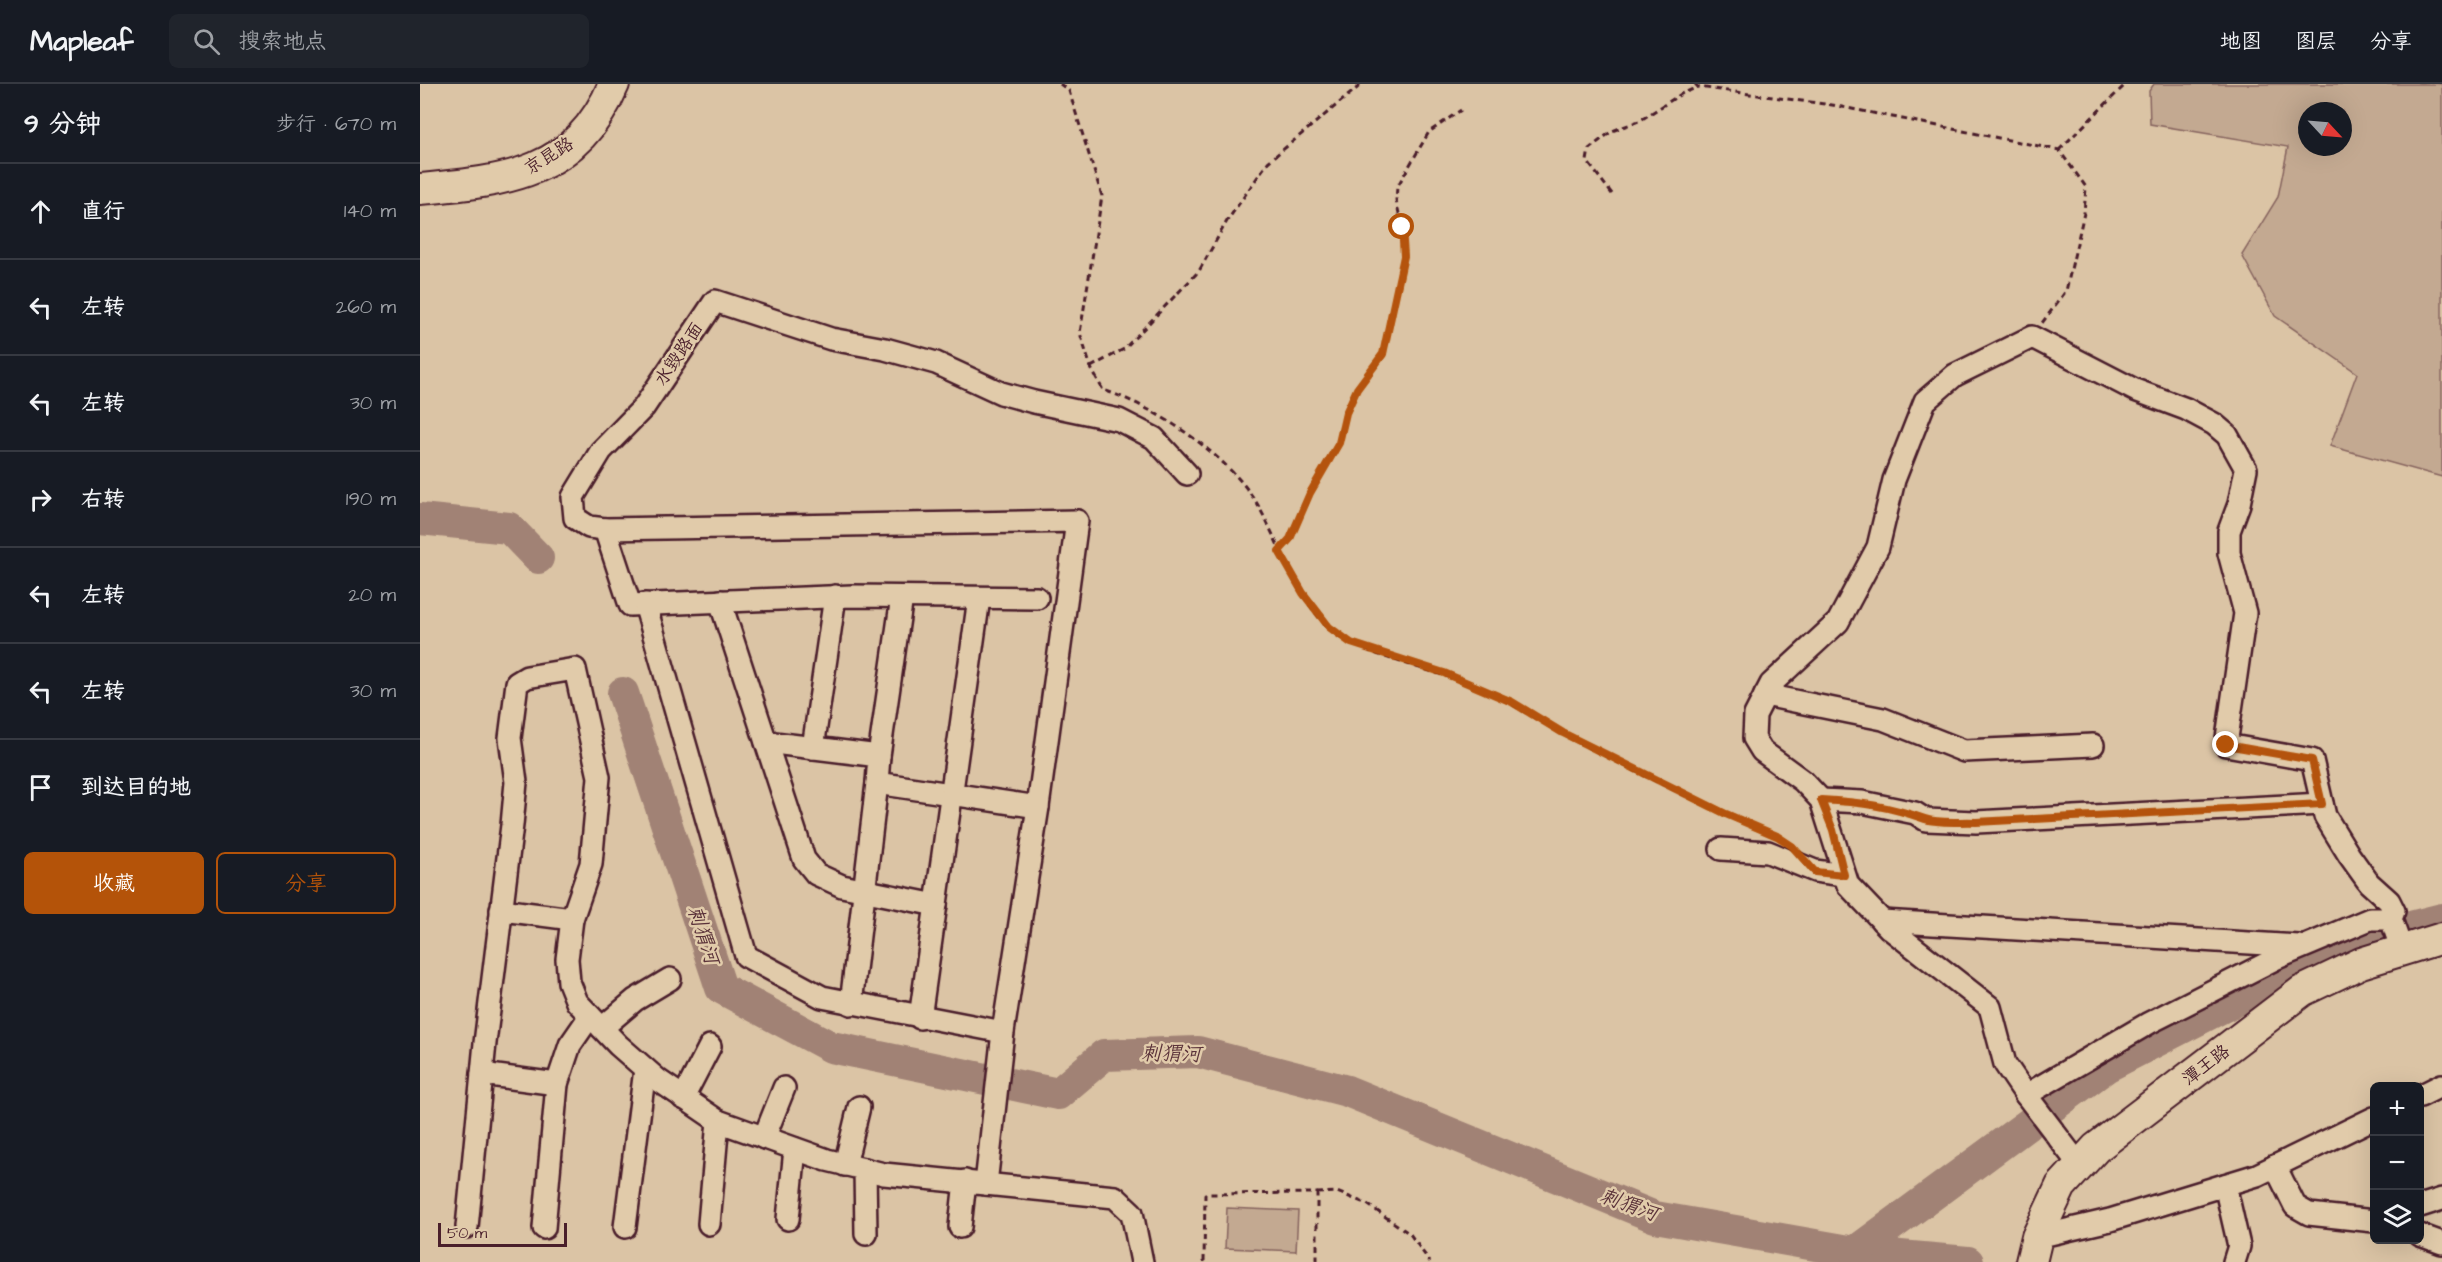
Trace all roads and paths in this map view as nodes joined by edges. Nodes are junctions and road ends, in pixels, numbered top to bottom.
1 (614, 84) edge
2 (1060, 84) edge
3 (1362, 84) edge
4 (2127, 84) edge
5 (1696, 85) edge
6 (1461, 110) dead end
7 (2059, 150) junction
8 (420, 189) edge
9 (1612, 194) dead end
10 (2032, 336) junction
11 (1090, 368) junction
12 (1187, 474) dead end
13 (605, 529) junction
14 (1279, 551) junction
15 (835, 596) junction
16 (902, 597) junction
17 (979, 598) junction
18 (1037, 598) dead end
19 (720, 601) junction
20 (645, 604) junction
21 (1765, 695) junction
22 (766, 742) junction
23 (2093, 745) dead end
24 (813, 748) junction
25 (879, 756) junction
26 (877, 783) junction
27 (952, 794) junction
28 (1821, 800) junction
29 (2322, 804) junction
30 (1038, 807) junction
31 (1777, 836) dead end
32 (1721, 849) dead end
33 (1844, 875) junction
34 (865, 891) junction
35 (936, 905) junction
36 (501, 910) junction
37 (572, 919) junction
38 (2391, 919) junction
39 (1882, 921) junction
40 (2442, 938) edge
41 (2303, 947) junction
42 (2402, 949) junction
43 (670, 979) dead end
44 (851, 1004) junction
45 (920, 1018) junction
46 (596, 1022) junction
47 (1003, 1032) junction
48 (710, 1046) dead end
49 (645, 1069) junction
50 (482, 1074) junction
51 (557, 1084) junction
52 (2442, 1085) edge
53 (784, 1088) dead end
54 (2424, 1094) edge
55 (2026, 1096) junction
56 (683, 1098) junction
57 (859, 1107) dead end
58 (2370, 1120) edge
59 (718, 1121) junction
60 (765, 1138) junction
61 (795, 1149) junction
62 (2079, 1165) junction
63 (2275, 1166) junction
64 (855, 1167) junction
65 (964, 1181) junction
66 (986, 1184) junction
67 (2225, 1185) junction
68 (1317, 1193) junction
69 (2442, 1199) edge
70 (2424, 1205) edge
71 (788, 1219) dead end
72 (2370, 1221) edge
73 (709, 1224) dead end
74 (467, 1227) dead end
75 (625, 1227) dead end
76 (960, 1227) dead end
77 (544, 1228) dead end
78 (866, 1233) dead end
79 (2424, 1237) edge
80 (2442, 1243) edge
81 (2034, 1249) edge
82 (2237, 1254) edge
83 (1142, 1262) edge
84 (1204, 1262) edge
85 (1317, 1262) edge
86 (1430, 1262) edge

1 - 8 highway, 京昆路
2 - 11 path
3 - 11 path
4 - 7 path
5 - 7 path
5 - 9 path
6 - 14 path
7 - 10 path
10 - 21 street
10 - 29 street
11 - 14 path
12 - 13 street, 水毁路面
13 - 20 street
13 - 30 street
14 - 31 path
15 - 16 street
15 - 19 street
15 - 24 street
16 - 17 street
16 - 25 street
17 - 18 street
17 - 27 street
19 - 20 street
19 - 22 street
20 - 44 street
21 - 23 street
21 - 28 street
22 - 24 street
22 - 34 street
24 - 25 street
25 - 26 street
26 - 27 street
26 - 34 street
27 - 30 street
27 - 35 street
28 - 29 street
28 - 33 street
29 - 38 street
30 - 47 street
32 - 33 street
33 - 39 street
34 - 35 street
34 - 44 street
35 - 45 street
36 - 37 street
36 - 37 street
36 - 50 street
37 - 46 street
38 - 41 street
38 - 42 street
39 - 41 street
39 - 55 street
40 - 42 highway, 潭王路
41 - 55 street
42 - 62 highway, 潭王路
43 - 46 street
44 - 45 street
45 - 47 street
46 - 49 street
46 - 51 street
47 - 66 street
48 - 56 street
49 - 56 street
49 - 75 street
50 - 51 street
50 - 74 street
51 - 77 street
52 - 54 street
53 - 60 street
55 - 62 street
56 - 59 street
57 - 64 street
58 - 63 street
59 - 60 street
59 - 73 street
60 - 61 street
61 - 64 street
61 - 71 street
62 - 81 highway, 潭王路
63 - 67 street
63 - 72 street
64 - 65 street
64 - 78 street
65 - 66 street
65 - 76 street
66 - 83 street
67 - 81 street
67 - 82 street
68 - 84 path
68 - 85 path
68 - 86 path
69 - 70 street
79 - 80 street

